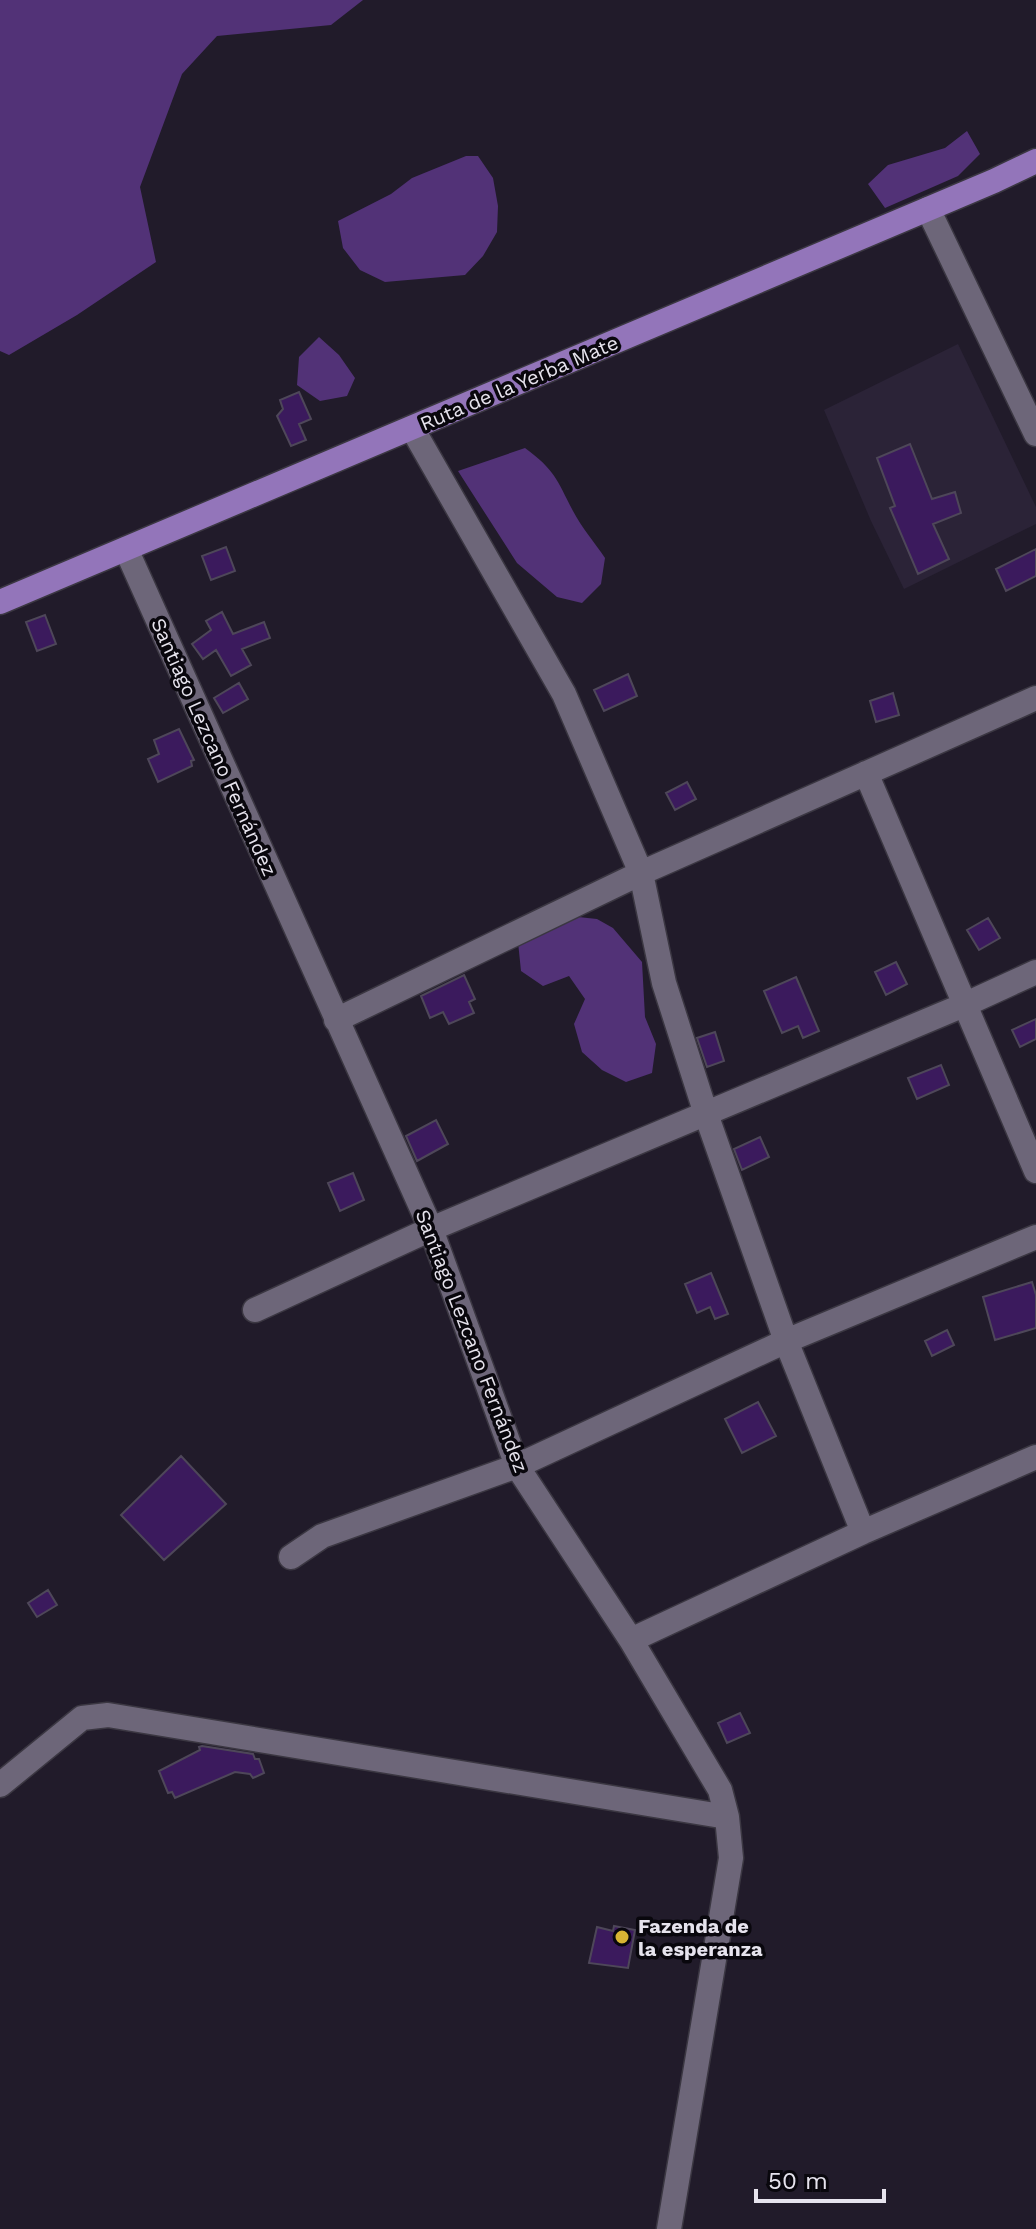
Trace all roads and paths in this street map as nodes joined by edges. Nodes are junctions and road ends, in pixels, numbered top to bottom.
1 (1036, 161) edge
2 (928, 209) junction
3 (412, 428) junction
4 (1036, 434) edge
5 (126, 549) junction
6 (0, 602) edge
7 (1036, 698) edge
8 (866, 773) junction
9 (641, 873) junction
10 (1036, 972) edge
11 (964, 1005) junction
12 (336, 1020) junction
13 (706, 1114) junction
14 (1036, 1171) edge
15 (431, 1229) junction
16 (1036, 1237) edge
17 (255, 1310) dead end
18 (786, 1341) junction
19 (1036, 1457) edge
20 (517, 1466) junction
21 (863, 1532) junction
22 (291, 1557) dead end
23 (631, 1640) junction
24 (0, 1785) edge
25 (727, 1817) junction
26 (669, 2229) edge

1 - 2 main road, Ruta de la Yerba Mate
2 - 3 main road, Ruta de la Yerba Mate
2 - 4 street
3 - 5 main road, Ruta de la Yerba Mate
3 - 9 street
5 - 6 main road, Ruta de la Yerba Mate
5 - 12 street, Santiago Lezcano Fernández
7 - 8 street
8 - 9 street
8 - 11 street
9 - 12 street
9 - 13 street
10 - 11 street
11 - 13 street
11 - 14 street
12 - 15 street, Santiago Lezcano Fernández
13 - 15 street
13 - 18 street
15 - 17 street
15 - 20 street, Santiago Lezcano Fernández
16 - 18 street
18 - 20 street
18 - 21 street
19 - 21 street
20 - 22 street
20 - 23 street, Santiago Lezcano Fernández
21 - 23 street
23 - 25 street, Santiago Lezcano Fernández
24 - 25 street
25 - 26 street, Santiago Lezcano Fernández

